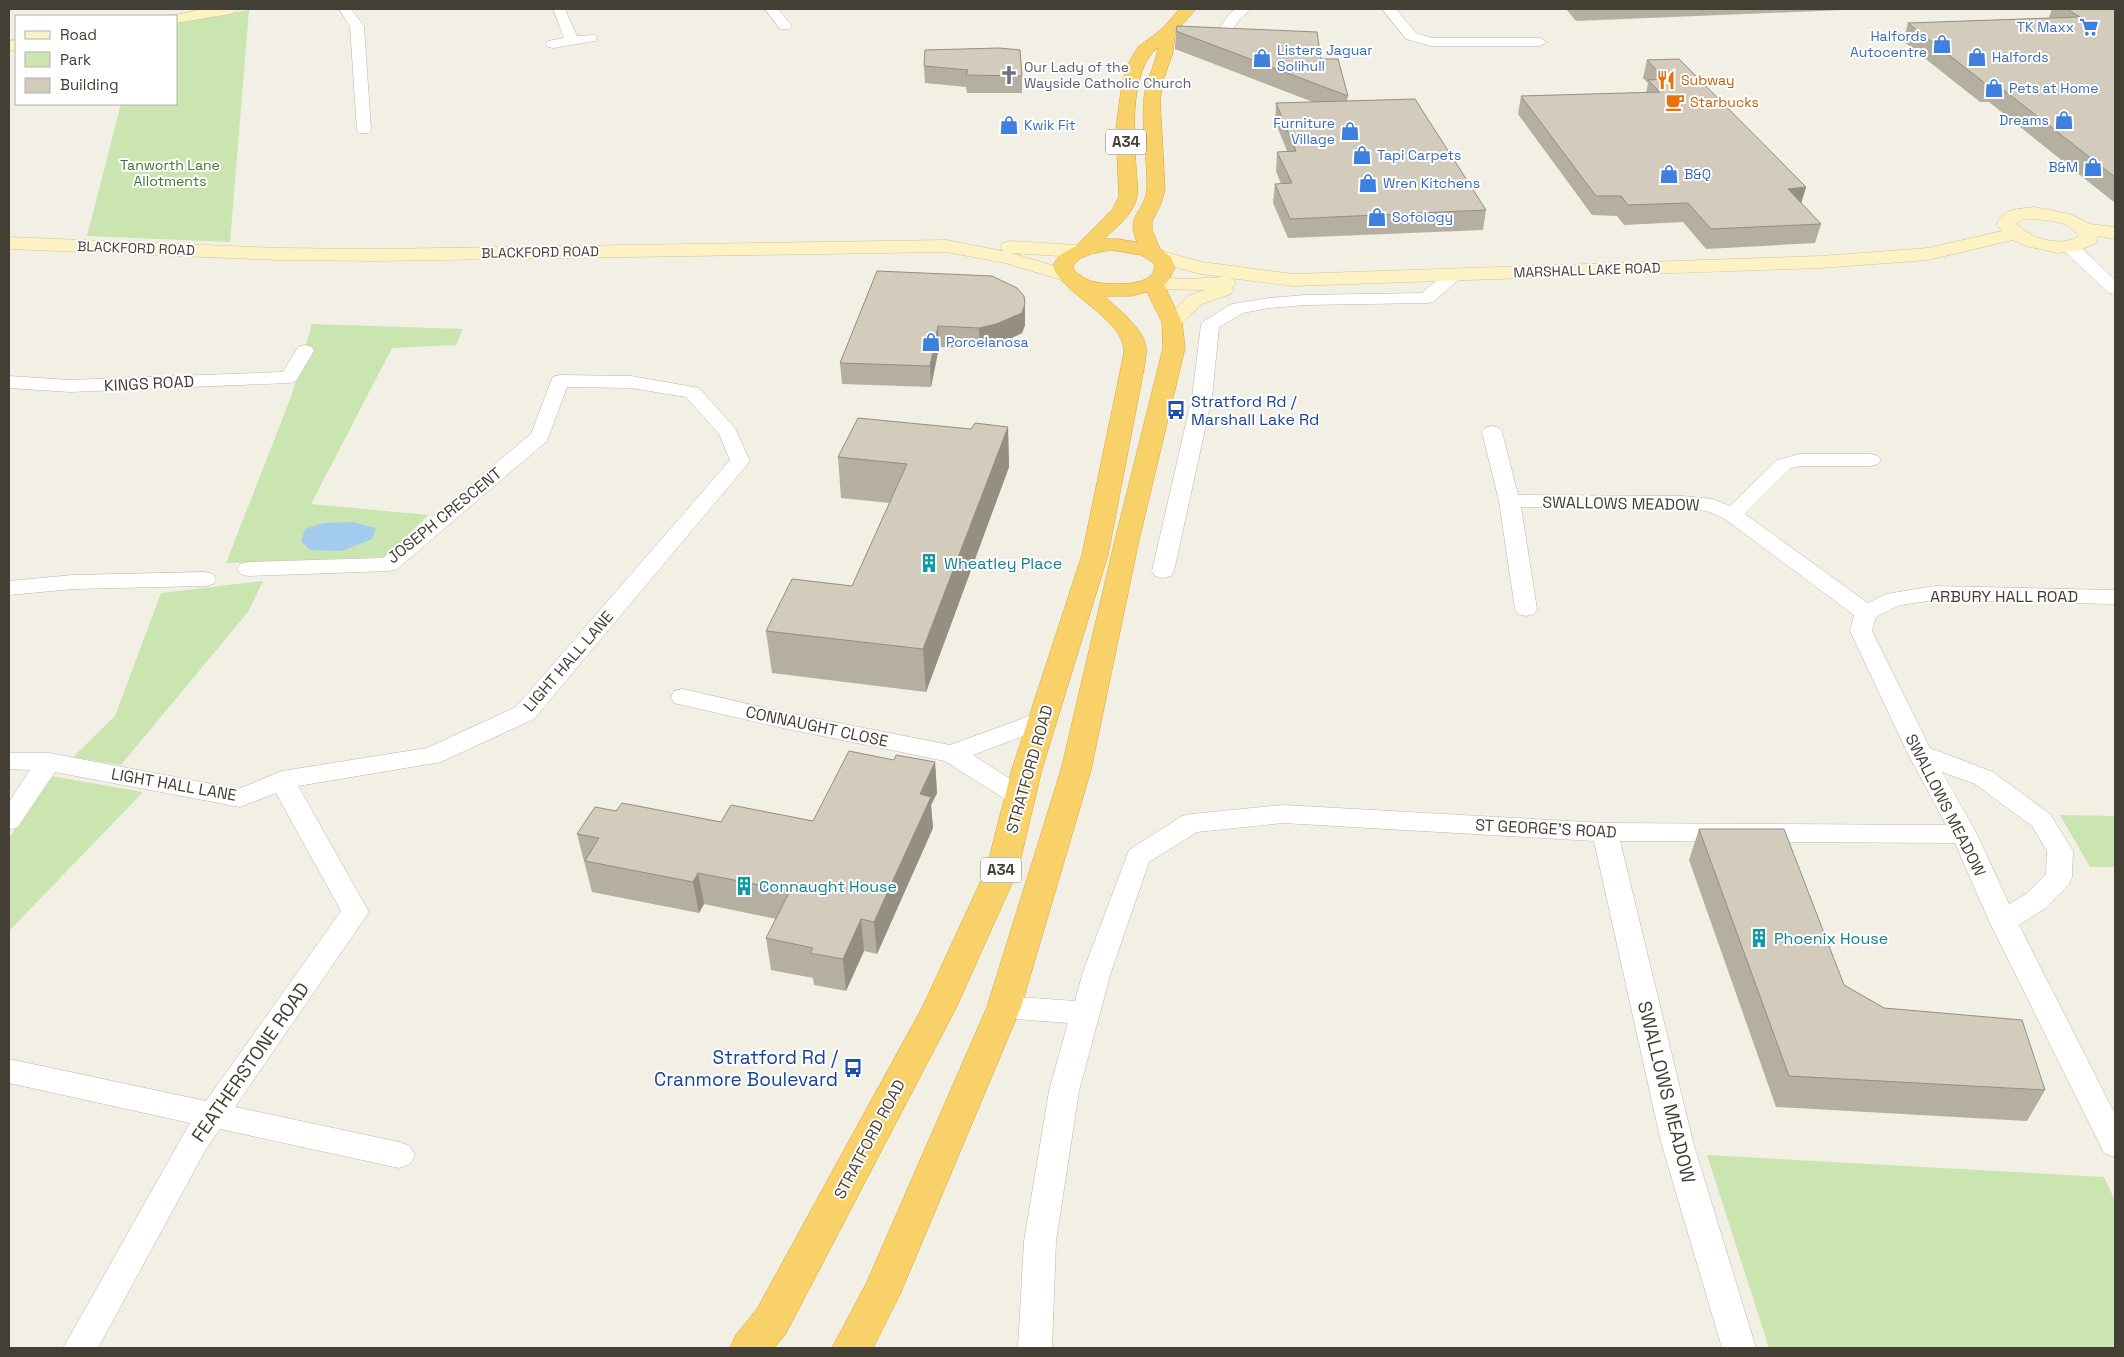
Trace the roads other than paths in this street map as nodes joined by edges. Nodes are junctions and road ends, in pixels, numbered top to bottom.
1 (230, 9) edge
2 (345, 9) edge
3 (559, 9) edge
4 (771, 9) edge
5 (1188, 9) edge
6 (1244, 9) edge
7 (1389, 9) edge
8 (178, 18) edge
9 (785, 26) dead end
10 (1167, 31) junction
11 (590, 38) dead end
12 (572, 41) junction
13 (1540, 42) dead end
14 (553, 44) dead end
15 (364, 130) dead end
16 (2085, 229) junction
17 (2115, 232) edge
18 (2016, 234) junction
19 (9, 243) edge
20 (946, 246) junction
21 (2070, 247) junction
22 (1080, 250) junction
23 (1154, 254) junction
24 (1452, 276) junction
25 (1072, 279) junction
26 (1293, 280) junction
27 (1247, 282) junction
28 (1153, 283) junction
29 (2115, 289) edge
30 (1172, 322) junction
31 (305, 351) dead end
32 (560, 380) joint
33 (9, 382) edge
34 (1492, 432) dead end
35 (1871, 460) dead end
36 (1509, 501) junction
37 (1732, 515) junction
38 (248, 569) dead end
39 (1163, 571) dead end
40 (205, 579) dead end
41 (9, 588) edge
42 (2115, 597) edge
43 (1526, 609) dead end
44 (1866, 612) junction
45 (683, 697) dead end
46 (1043, 719) junction
47 (952, 754) junction
48 (1920, 754) junction
49 (9, 761) edge
50 (49, 762) junction
51 (282, 780) junction
52 (1020, 797) junction
53 (9, 821) edge
54 (1605, 832) junction
55 (1964, 834) junction
56 (2003, 921) junction
57 (1004, 1007) junction
58 (1085, 1013) junction
59 (9, 1071) edge
60 (213, 1115) junction
61 (2115, 1144) edge
62 (399, 1155) dead end
63 (80, 1348) edge
64 (750, 1348) edge
65 (852, 1348) edge
66 (1035, 1348) edge
67 (1739, 1348) edge

1 - 8 main road
2 - 15 street
3 - 12 street
4 - 9 street
5 - 10 highway, A34
6 - 10 street
7 - 13 street
10 - 22 highway, A34
10 - 23 highway, A34
11 - 12 street
12 - 14 street
16 - 17 main road
16 - 18 main road
16 - 21 main road
18 - 21 main road
18 - 24 main road, MARSHALL LAKE ROAD
19 - 20 main road, BLACKFORD ROAD
20 - 22 main road
20 - 25 main road, BLACKFORD ROAD
21 - 29 street
22 - 23 highway
22 - 25 highway, A34
23 - 26 main road, MARSHALL LAKE ROAD
23 - 28 highway, A34
24 - 26 main road, MARSHALL LAKE ROAD
24 - 39 street
25 - 28 highway
25 - 46 highway, STRATFORD ROAD / A34
26 - 27 main road
27 - 28 main road
27 - 30 main road
28 - 30 highway, A34
30 - 57 highway, A34
31 - 33 street, KINGS ROAD
32 - 38 street, JOSEPH CRESCENT
32 - 51 street, LIGHT HALL LANE
34 - 36 street
35 - 37 street
36 - 37 street, SWALLOWS MEADOW
36 - 43 street
37 - 44 street, SWALLOWS MEADOW
40 - 41 street
42 - 44 street, ARBURY HALL ROAD
44 - 48 street, SWALLOWS MEADOW
45 - 47 street, CONNAUGHT CLOSE
46 - 47 street
46 - 52 highway, STRATFORD ROAD / A34
47 - 52 street, CONNAUGHT CLOSE
48 - 55 street, SWALLOWS MEADOW
48 - 56 street
49 - 50 street, LIGHT HALL LANE
50 - 51 street, LIGHT HALL LANE
50 - 53 street
51 - 60 street, FEATHERSTONE ROAD
52 - 64 highway, STRATFORD ROAD / A34
54 - 55 street, ST GEORGE'S ROAD
54 - 58 street, ST GEORGE'S ROAD
54 - 67 street, SWALLOWS MEADOW
55 - 56 street, SWALLOWS MEADOW
56 - 61 street, SWALLOWS MEADOW
57 - 58 street
57 - 65 highway, A34
58 - 66 street
59 - 60 street
60 - 62 street
60 - 63 street, FEATHERSTONE ROAD

